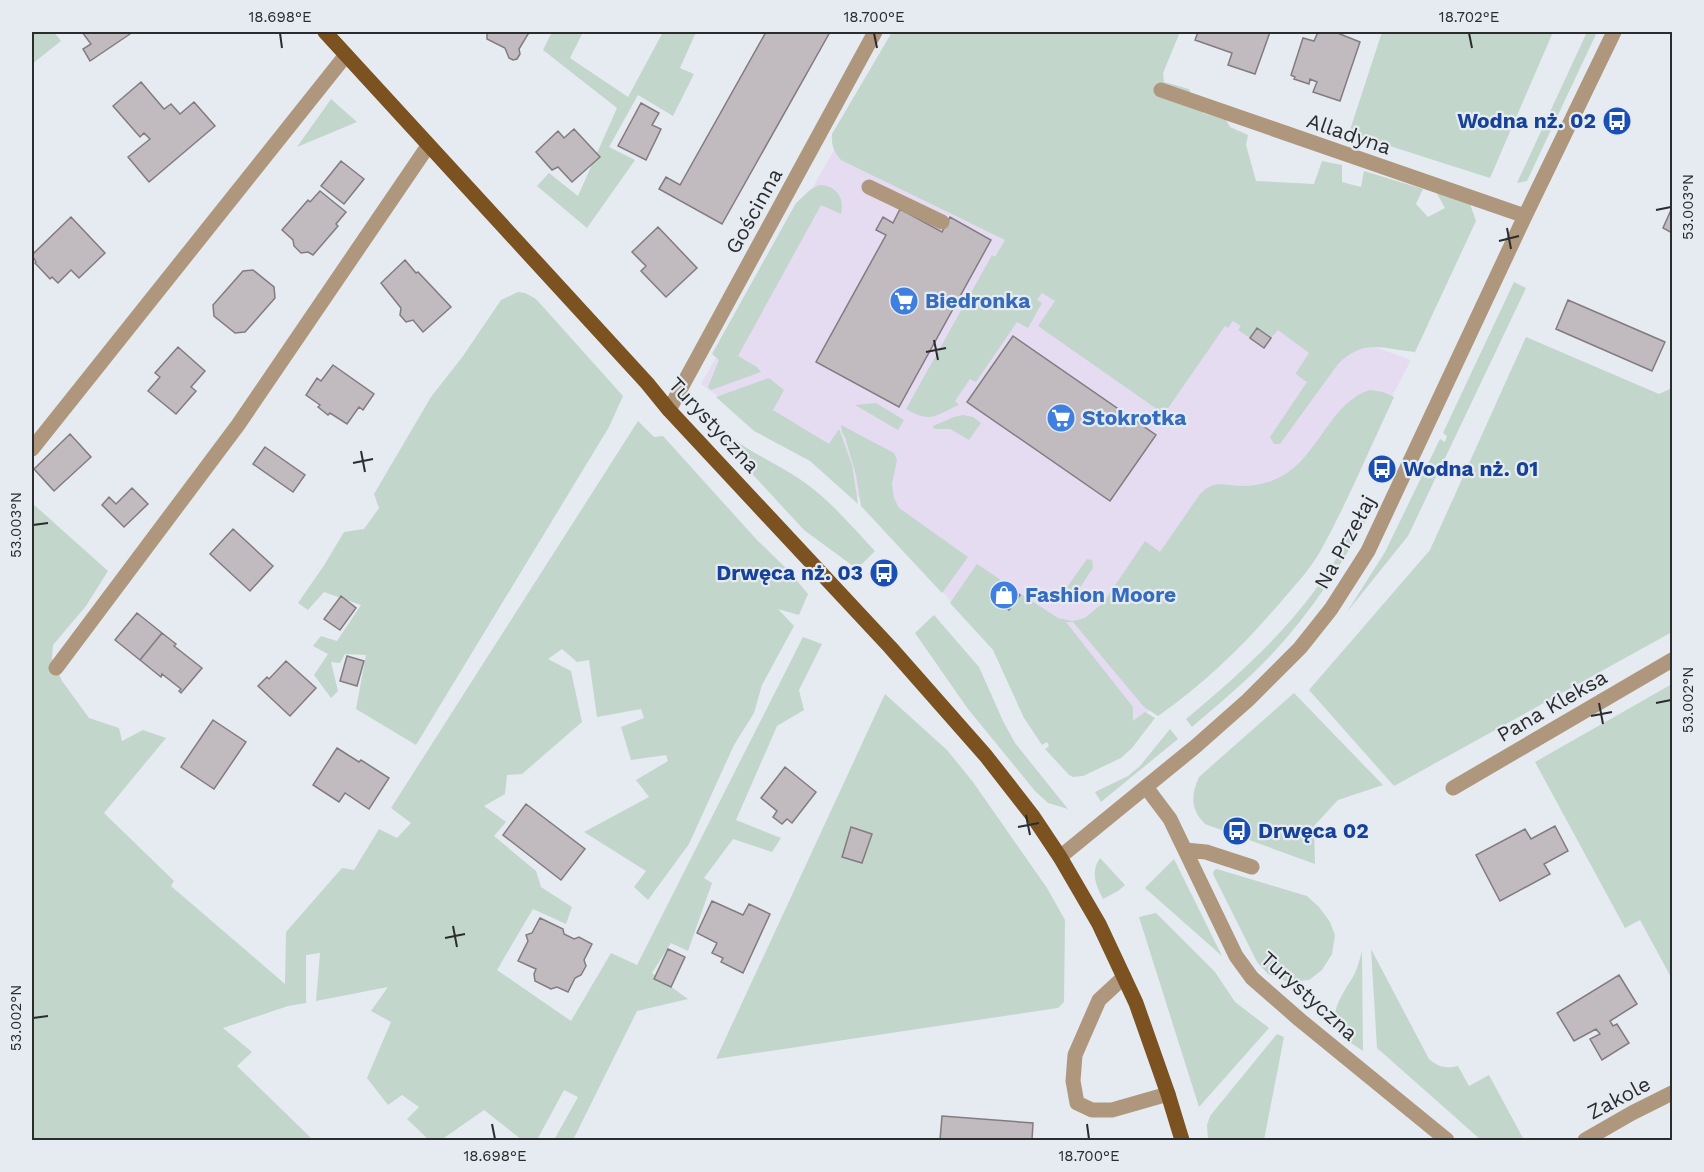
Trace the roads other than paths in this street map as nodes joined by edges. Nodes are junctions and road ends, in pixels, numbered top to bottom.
1 (325, 32) edge
2 (875, 32) edge
3 (1614, 32) edge
4 (346, 55) junction
5 (1161, 90) dead end
6 (428, 146) junction
7 (869, 187) dead end
8 (1525, 216) junction
9 (942, 222) dead end
10 (669, 410) junction
11 (32, 449) edge
12 (1672, 660) edge
13 (56, 668) dead end
14 (1146, 787) junction
15 (1453, 788) dead end
16 (1185, 850) junction
17 (1060, 857) junction
18 (1252, 867) dead end
19 (1124, 977) junction
20 (1168, 1094) junction
21 (1672, 1094) edge
22 (1182, 1140) edge
23 (1447, 1140) edge
24 (1585, 1140) edge

1 - 4 main road, Turystyczna
2 - 10 street, Gościnna
3 - 8 street, Na Przełaj
4 - 6 main road, Turystyczna
4 - 11 street
5 - 8 street, Alladyna
6 - 10 main road, Turystyczna
6 - 13 street
7 - 9 street
8 - 14 street, Na Przełaj
10 - 17 main road, Turystyczna
12 - 15 street, Pana Kleksa
14 - 16 street, Turystyczna
14 - 17 street, Na Przełaj
16 - 18 street
16 - 23 street, Turystyczna
17 - 19 main road, Turystyczna
19 - 20 main road, Turystyczna
19 - 20 street
20 - 22 main road, Turystyczna
21 - 24 street, Zakole

